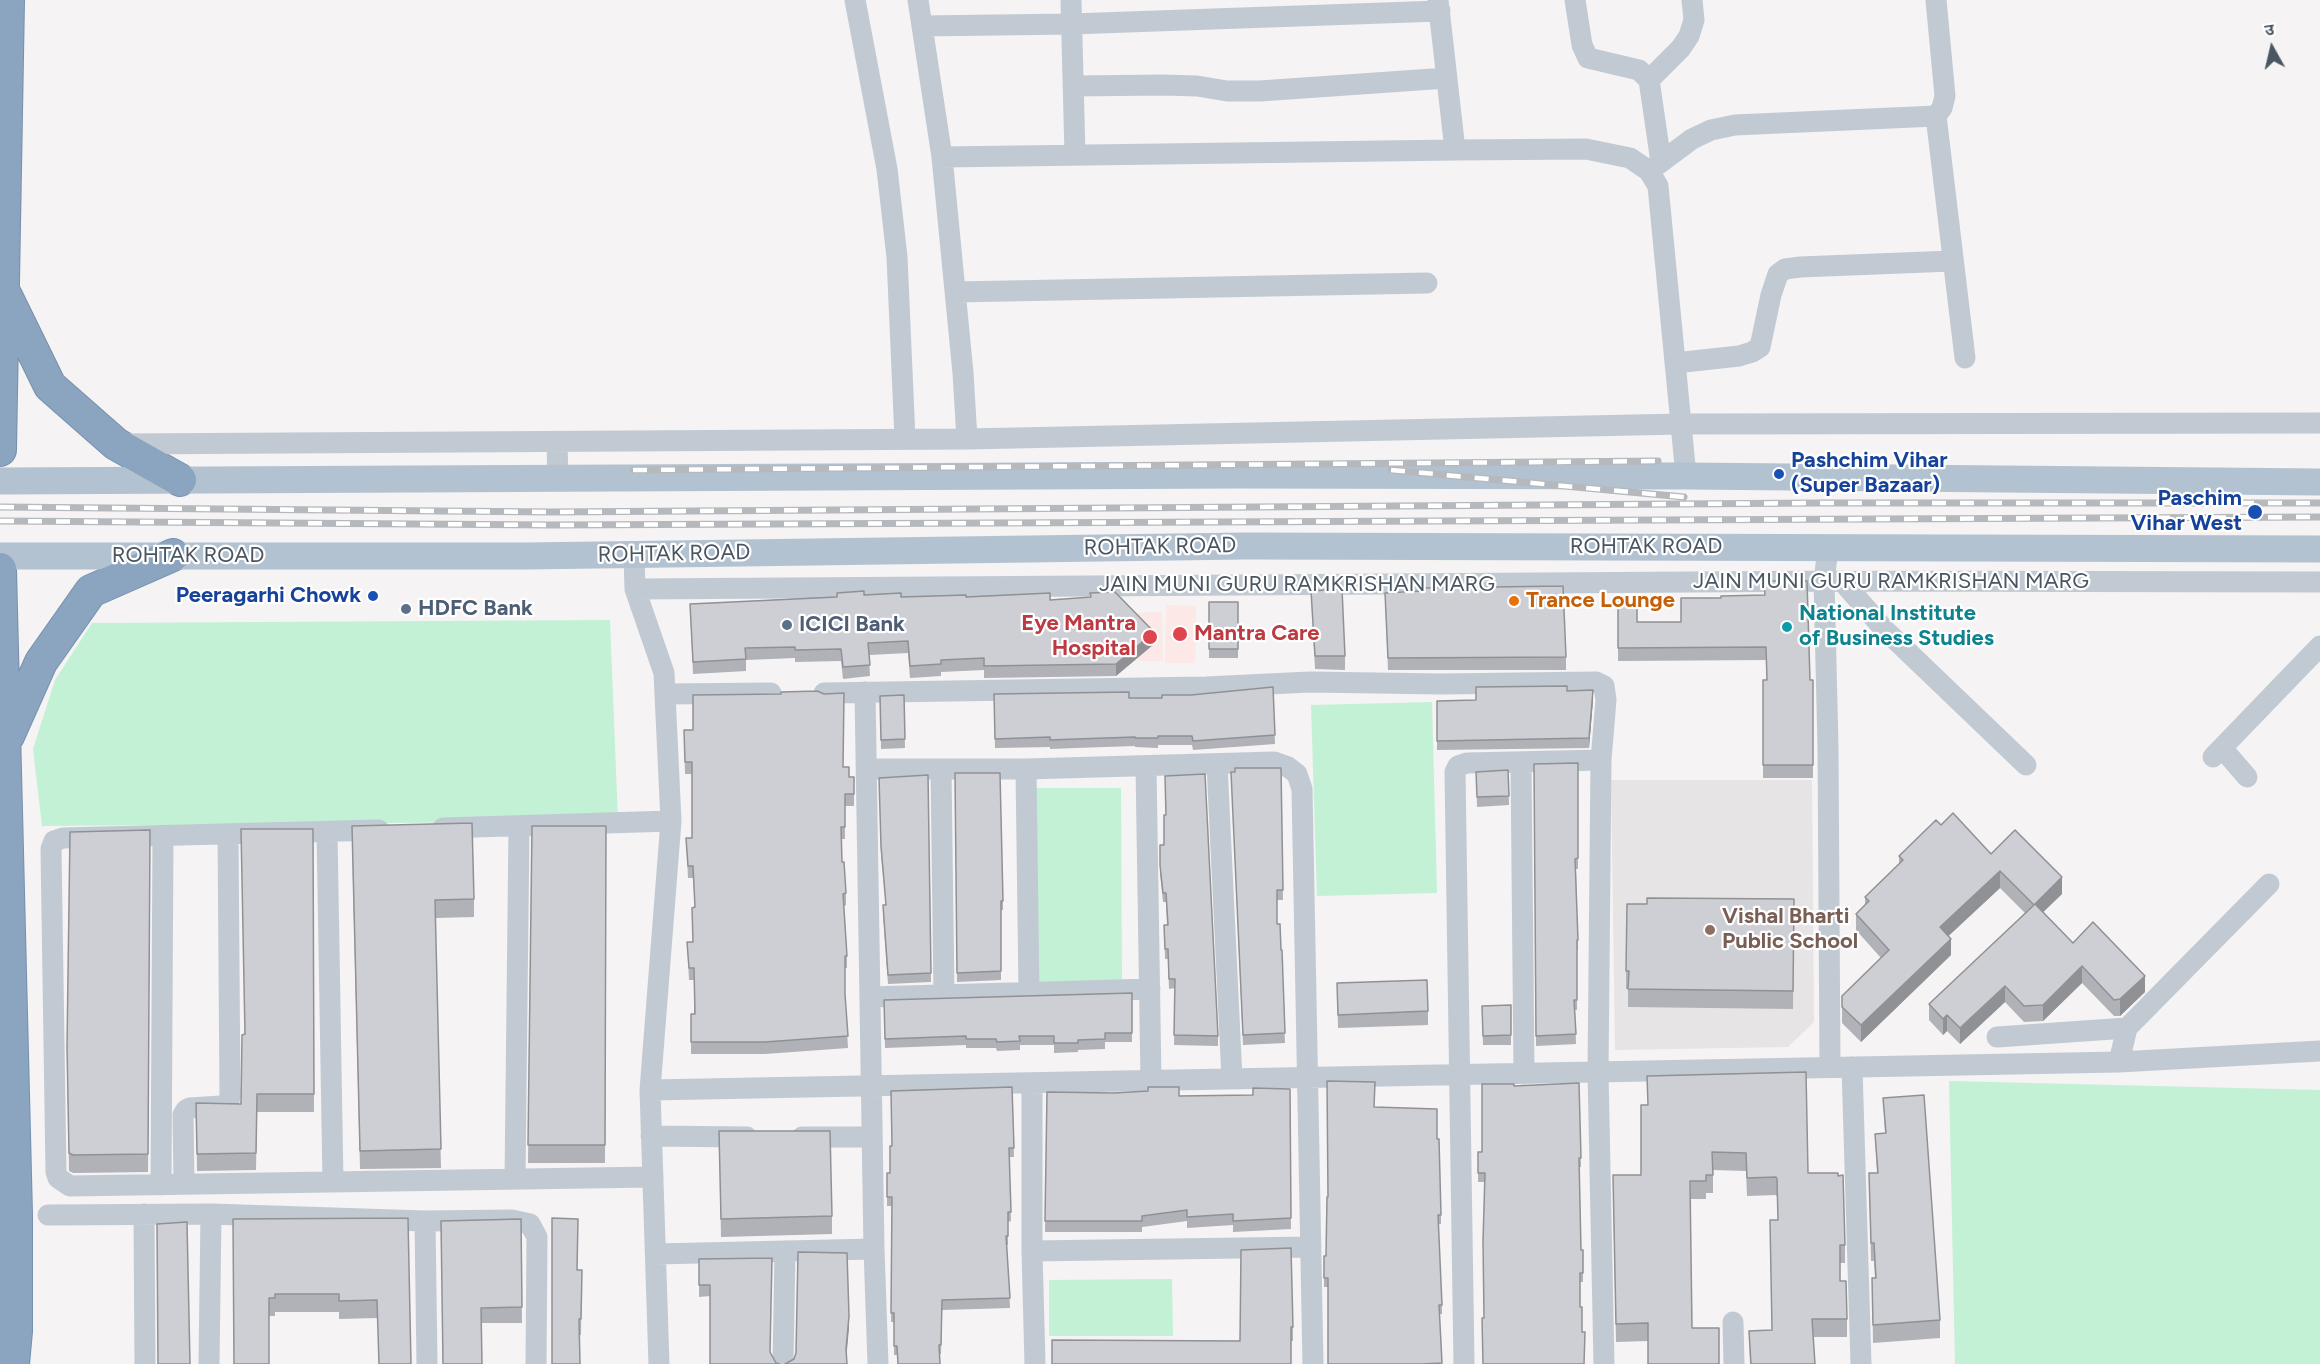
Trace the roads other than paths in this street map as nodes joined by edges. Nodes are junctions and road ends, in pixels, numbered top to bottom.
1 (8, 0) edge
2 (855, 0) edge
3 (918, 0) edge
4 (1071, 0) edge
5 (1575, 0) edge
6 (1692, 0) edge
7 (1936, 0) edge
8 (1439, 6) edge
9 (1071, 24) junction
10 (922, 26) junction
11 (1447, 78) junction
12 (1649, 80) junction
13 (1073, 86) junction
14 (1936, 116) junction
15 (1455, 150) junction
16 (1075, 155) junction
17 (942, 157) junction
18 (1655, 167) junction
19 (2, 242) edge
20 (1952, 261) junction
21 (1427, 283) dead end
22 (3, 289) junction
23 (955, 292) junction
24 (1965, 358) dead end
25 (1675, 363) junction
26 (2320, 423) edge
27 (1681, 424) junction
28 (967, 439) junction
29 (905, 440) junction
30 (557, 443) junction
31 (116, 444) junction
32 (0, 450) edge
33 (1686, 476) junction
34 (558, 479) junction
35 (180, 480) junction
36 (0, 481) edge
37 (2320, 482) edge
38 (1827, 548) junction
39 (2320, 549) edge
40 (0, 555) edge
41 (173, 555) junction
42 (634, 555) junction
43 (0, 569) edge
44 (1833, 581) junction
45 (2320, 582) edge
46 (635, 589) junction
47 (2320, 646) edge
48 (865, 692) junction
49 (771, 693) edge
50 (824, 693) edge
51 (665, 694) junction
52 (4, 746) junction
53 (1601, 760) junction
54 (1521, 762) junction
55 (1217, 764) junction
56 (2026, 765) dead end
57 (1146, 766) junction
58 (867, 769) junction
59 (941, 769) junction
60 (1026, 769) junction
61 (2247, 777) dead end
62 (671, 821) junction
63 (519, 826) junction
64 (429, 829) edge
65 (395, 830) edge
66 (327, 832) junction
67 (228, 835) junction
68 (163, 836) junction
69 (2269, 884) dead end
70 (1149, 989) junction
71 (1029, 993) junction
72 (944, 995) junction
73 (870, 997) junction
74 (2127, 1028) junction
75 (1997, 1037) dead end
76 (2315, 1047) edge
77 (2119, 1062) junction
78 (1830, 1067) junction
79 (1852, 1067) junction
80 (1598, 1072) junction
81 (1524, 1074) junction
82 (1460, 1075) junction
83 (1308, 1077) junction
84 (1232, 1079) junction
85 (1151, 1081) junction
86 (1032, 1083) junction
87 (872, 1086) junction
88 (650, 1090) junction
89 (651, 1136) junction
90 (872, 1137) junction
91 (653, 1177) junction
92 (515, 1179) junction
93 (333, 1182) junction
94 (184, 1184) junction
95 (161, 1185) junction
96 (144, 1214) junction
97 (211, 1214) junction
98 (48, 1215) dead end
99 (425, 1221) junction
100 (1311, 1247) junction
101 (874, 1249) junction
102 (785, 1251) junction
103 (1032, 1251) junction
104 (656, 1254) junction
105 (1733, 1322) dead end
106 (13, 1364) edge
107 (145, 1364) edge
108 (209, 1364) edge
109 (427, 1364) edge
110 (536, 1364) edge
111 (659, 1364) edge
112 (783, 1364) edge
113 (878, 1364) edge
114 (1035, 1364) edge
115 (1313, 1364) edge
116 (1464, 1364) edge
117 (1604, 1364) edge
118 (1734, 1364) edge
119 (1861, 1364) edge

1 - 19 highway
2 - 29 street
3 - 10 street
4 - 9 street
5 - 12 street
6 - 12 street
7 - 14 street
8 - 9 street
8 - 11 street
9 - 10 street
9 - 13 street
10 - 17 street
11 - 13 street
11 - 15 street
12 - 18 street
13 - 16 street
14 - 18 street
14 - 20 street
15 - 16 street
15 - 18 street
16 - 17 street
17 - 23 street
18 - 25 street
19 - 22 highway
20 - 24 street
20 - 25 street
21 - 23 street
22 - 31 highway
22 - 32 highway
23 - 28 street
25 - 27 street
26 - 27 street
27 - 28 street
27 - 33 street
28 - 29 street
29 - 30 street
30 - 31 street
30 - 34 street
31 - 35 highway
33 - 34 main road
33 - 37 main road
34 - 35 main road
35 - 36 main road
38 - 39 main road, ROHTAK ROAD
38 - 42 main road, ROHTAK ROAD
38 - 44 street
40 - 41 main road, ROHTAK ROAD
41 - 42 main road, ROHTAK ROAD
41 - 52 highway
42 - 46 street
43 - 52 highway
44 - 45 street, JAIN MUNI GURU RAMKRISHAN MARG
44 - 46 street, JAIN MUNI GURU RAMKRISHAN MARG
44 - 56 street
44 - 78 street
46 - 51 street
47 - 61 street
48 - 50 street
48 - 53 street
48 - 58 street
49 - 51 street
51 - 62 street
52 - 106 highway
53 - 54 street
53 - 80 street
54 - 81 street
54 - 82 street
55 - 57 street
55 - 83 street
55 - 84 street
57 - 60 street
57 - 70 street
58 - 59 street
58 - 73 street
59 - 60 street
59 - 72 street
60 - 71 street
62 - 63 street
62 - 88 street
63 - 64 street
63 - 92 street
65 - 66 street
66 - 67 street
66 - 93 street
67 - 68 street
67 - 94 street
68 - 95 street
68 - 95 street
69 - 74 street
70 - 71 street
70 - 85 street
71 - 72 street
72 - 73 street
73 - 87 street
74 - 75 street
74 - 77 street
76 - 77 street
77 - 79 street
78 - 79 street
78 - 80 street
79 - 119 street
80 - 81 street
80 - 117 street
81 - 82 street
82 - 83 street
82 - 116 street
83 - 84 street
83 - 100 street
84 - 85 street
85 - 86 street
86 - 87 street
86 - 103 street
87 - 88 street
87 - 90 street
88 - 89 street
89 - 90 street
89 - 91 street
90 - 101 street
91 - 92 street
91 - 104 street
92 - 93 street
93 - 94 street
94 - 95 street
96 - 97 street
96 - 98 street
96 - 107 street
97 - 99 street
97 - 108 street
99 - 109 street
99 - 110 street
100 - 103 street
100 - 115 street
101 - 102 street
101 - 113 street
102 - 104 street
102 - 112 street
103 - 114 street
104 - 111 street
105 - 118 street

